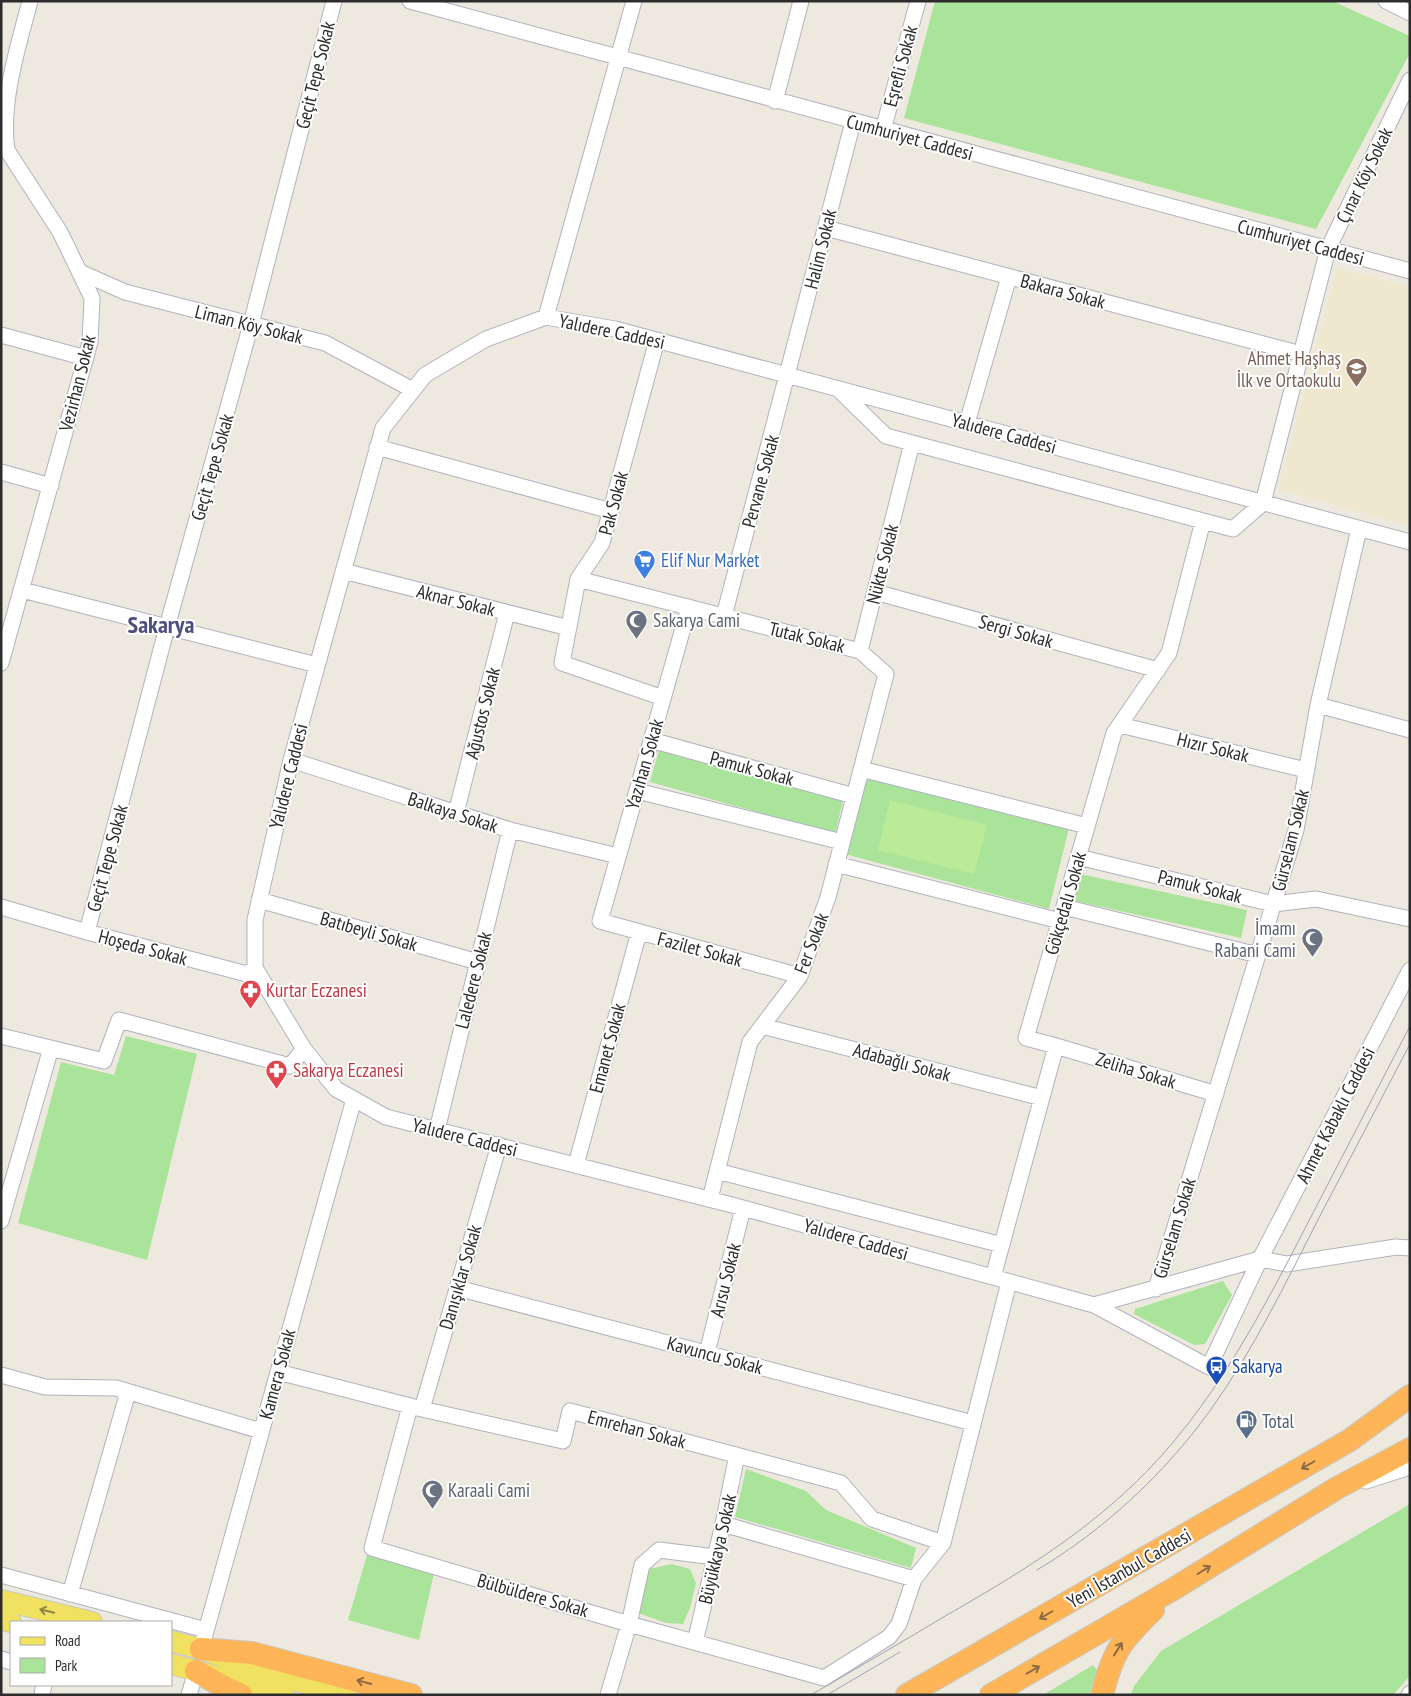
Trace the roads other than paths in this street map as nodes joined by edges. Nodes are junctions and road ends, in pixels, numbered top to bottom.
1 (30, 1) edge
2 (334, 1) edge
3 (410, 1) edge
4 (634, 1) edge
5 (801, 1) edge
6 (918, 1) edge
7 (1392, 2) edge
8 (1410, 13) edge
9 (617, 58) junction
10 (1410, 80) edge
11 (775, 101) junction
12 (853, 122) junction
13 (883, 130) junction
14 (3, 136) edge
15 (826, 228) junction
16 (1328, 249) junction
17 (1410, 271) edge
18 (80, 272) junction
19 (1009, 277) junction
20 (546, 317) junction
21 (251, 324) junction
22 (1, 336) edge
23 (657, 340) junction
24 (1301, 354) junction
25 (86, 358) junction
26 (788, 375) junction
27 (838, 389) junction
28 (413, 390) junction
29 (967, 423) junction
30 (912, 443) junction
31 (378, 447) junction
32 (1, 472) edge
33 (50, 486) junction
34 (1263, 503) junction
35 (611, 511) junction
36 (1203, 521) junction
37 (1359, 529) junction
38 (1410, 542) edge
39 (343, 570) junction
40 (578, 579) junction
41 (22, 590) junction
42 (875, 592) junction
43 (689, 607) junction
44 (507, 613) junction
45 (724, 616) junction
46 (167, 627) junction
47 (569, 628) junction
48 (860, 651) junction
49 (1, 663) edge
50 (317, 665) junction
51 (1158, 670) junction
52 (663, 698) junction
53 (1318, 705) junction
54 (1120, 725) junction
55 (1410, 730) edge
56 (651, 740) junction
57 (290, 760) junction
58 (861, 769) junction
59 (1306, 770) junction
60 (637, 791) junction
61 (854, 796) junction
62 (456, 814) junction
63 (1087, 826) junction
64 (510, 830) junction
65 (842, 842) junction
66 (618, 856) junction
67 (1078, 857) junction
68 (836, 864) junction
69 (260, 900) junction
70 (1273, 904) junction
71 (1, 907) edge
72 (1062, 914) junction
73 (1410, 918) edge
74 (600, 921) joint
75 (88, 932) junction
76 (639, 932) junction
77 (1258, 955) junction
78 (478, 962) junction
79 (255, 968) junction
80 (1410, 970) edge
81 (800, 976) junction
82 (762, 1026) junction
83 (1, 1036) edge
84 (1056, 1046) junction
85 (51, 1048) junction
86 (304, 1049) junction
87 (1216, 1094) junction
88 (1042, 1098) junction
89 (354, 1099) junction
90 (437, 1130) junction
91 (498, 1145) junction
92 (576, 1165) junction
93 (717, 1171) junction
94 (8, 1175) edge
95 (710, 1199) junction
96 (743, 1208) junction
97 (1, 1222) edge
98 (1002, 1244) junction
99 (1410, 1248) edge
100 (1260, 1259) junction
101 (993, 1277) junction
102 (1009, 1282) junction
103 (457, 1288) junction
104 (1156, 1289) junction
105 (1094, 1305) junction
106 (707, 1353) junction
107 (278, 1372) junction
108 (1, 1375) edge
109 (128, 1392) junction
110 (1410, 1396) edge
111 (416, 1407) junction
112 (1410, 1416) edge
113 (973, 1423) junction
114 (262, 1432) junction
115 (1350, 1440) junction
116 (1410, 1449) edge
117 (737, 1455) junction
118 (1410, 1467) edge
119 (1338, 1488) junction
120 (723, 1524) junction
121 (943, 1543) junction
122 (372, 1548) joint
123 (715, 1557) junction
124 (1, 1575) edge
125 (914, 1579) junction
126 (1175, 1588) junction
127 (70, 1594) junction
128 (1, 1600) edge
129 (88, 1621) edge
130 (150, 1621) edge
131 (628, 1624) junction
132 (172, 1628) edge
133 (204, 1639) junction
134 (172, 1641) edge
135 (695, 1642) junction
136 (172, 1664) edge
137 (196, 1671) junction
138 (279, 1688) edge
139 (189, 1695) edge
140 (241, 1695) edge
141 (347, 1695) edge
142 (411, 1695) edge
143 (608, 1695) edge
144 (907, 1695) edge
145 (991, 1695) edge
146 (1102, 1695) edge

1 - 14 street, Vezirhan Sokak
2 - 21 street, Geçit Tepe Sokak
3 - 9 street, Cumhuriyet Caddesi
4 - 9 street
5 - 11 street
6 - 13 street, Eşrefli Sokak
7 - 8 street
9 - 11 street, Cumhuriyet Caddesi
9 - 20 street
10 - 16 street, Çınar Köy Sokak
11 - 12 street, Cumhuriyet Caddesi
12 - 13 street, Cumhuriyet Caddesi
12 - 15 street, Halim Sokak
13 - 16 street, Cumhuriyet Caddesi
14 - 18 street, Vezirhan Sokak
15 - 19 street, Bakara Sokak
15 - 26 street, Halim Sokak
16 - 17 street, Cumhuriyet Caddesi
16 - 24 street, Çınar Köy Sokak
18 - 21 street, Liman Köy Sokak
18 - 25 street, Vezirhan Sokak
19 - 24 street, Bakara Sokak
19 - 29 street
20 - 23 street, Yalıdere Caddesi
20 - 28 street, Yalıdere Caddesi
21 - 28 street, Liman Köy Sokak
21 - 46 street, Geçit Tepe Sokak
22 - 25 street
23 - 26 street, Yalıdere Caddesi
23 - 35 street, Pak Sokak
24 - 34 street, Çınar Köy Sokak
25 - 33 street, Vezirhan Sokak
26 - 27 street, Yalıdere Caddesi
26 - 45 street, Pervane Sokak
27 - 29 street, Yalıdere Caddesi
27 - 30 street
28 - 31 street, Yalıdere Caddesi
29 - 34 street, Yalıdere Caddesi
30 - 36 street
30 - 42 street, Nükte Sokak
31 - 35 street
31 - 39 street, Yalıdere Caddesi
32 - 33 street
33 - 41 street, Vezirhan Sokak
34 - 36 street
34 - 37 street, Yalıdere Caddesi
35 - 40 street, Pak Sokak
36 - 51 street, Gökçedalı Sokak
37 - 38 street, Yalıdere Caddesi
37 - 53 street, Gürselam Sokak
39 - 44 street, Aknar Sokak
39 - 50 street, Yalıdere Caddesi
40 - 43 street, Tutak Sokak
40 - 47 street, Pak Sokak
41 - 46 street
41 - 49 street, Vezirhan Sokak
42 - 48 street, Nükte Sokak
42 - 51 street, Sergi Sokak
43 - 45 street, Tutak Sokak
43 - 52 street, Yazıhan Sokak
44 - 47 street, Aknar Sokak
44 - 62 street, Ağustos Sokak
45 - 48 street, Tutak Sokak
46 - 50 street
46 - 75 street, Geçit Tepe Sokak
47 - 52 street, Pak Sokak
48 - 58 street, Fer Sokak
50 - 57 street, Yalıdere Caddesi
51 - 54 street, Gökçedalı Sokak
52 - 56 street, Yazıhan Sokak
53 - 55 street
53 - 59 street, Gürselam Sokak
54 - 59 street, Hızır Sokak
54 - 63 street, Gökçedalı Sokak
56 - 60 street, Yazıhan Sokak
56 - 61 street, Pamuk Sokak
57 - 62 street, Balkaya Sokak
57 - 69 street, Yalıdere Caddesi
58 - 61 street, Fer Sokak
58 - 63 street
59 - 70 street, Gürselam Sokak
60 - 65 street
60 - 66 street, Yazıhan Sokak
61 - 65 street, Fer Sokak
62 - 64 street, Balkaya Sokak
63 - 67 street, Gökçedalı Sokak
64 - 66 street, Balkaya Sokak
64 - 78 street, Laledere Sokak
65 - 68 street, Fer Sokak
66 - 74 street, Yazıhan Sokak
67 - 70 street, Pamuk Sokak
67 - 72 street, Gökçedalı Sokak
68 - 72 street
68 - 81 street, Fer Sokak
69 - 78 street, Batıbeyli Sokak
69 - 79 street, Yalıdere Caddesi
70 - 73 street, Pamuk Sokak
70 - 77 street, Gürselam Sokak
71 - 75 street, Hoşeda Sokak
72 - 77 street
72 - 84 street, Gökçedalı Sokak
74 - 76 street, Fazilet Sokak
75 - 79 street, Hoşeda Sokak
76 - 81 street, Fazilet Sokak
76 - 92 street, Emanet Sokak
77 - 87 street, Gürselam Sokak
78 - 90 street, Laledere Sokak
79 - 86 street, Yalıdere Caddesi
80 - 100 street, Ahmet Kabaklı Caddesi
81 - 82 street, Fer Sokak
82 - 88 street, Adabağlı Sokak
82 - 93 street, Fer Sokak
83 - 85 street
84 - 87 street, Zeliha Sokak
84 - 88 street
85 - 86 street
85 - 94 street
86 - 89 street, Yalıdere Caddesi
87 - 104 street, Gürselam Sokak
88 - 98 street
89 - 90 street, Yalıdere Caddesi
89 - 107 street, Kamera Sokak
90 - 91 street, Yalıdere Caddesi
91 - 92 street, Yalıdere Caddesi
91 - 103 street, Danışıklar Sokak
92 - 95 street, Yalıdere Caddesi
93 - 95 street, Fer Sokak
93 - 98 street
94 - 97 street
95 - 96 street, Yalıdere Caddesi
96 - 101 street, Yalıdere Caddesi
96 - 106 street, Arısu Sokak
98 - 101 street
99 - 100 street, Yalıdere Caddesi
100 - 104 street, Yalıdere Caddesi
100 - 105 street, Ahmet Kabaklı Caddesi
101 - 102 street, Yalıdere Caddesi
102 - 105 street, Yalıdere Caddesi
102 - 113 street
103 - 106 street, Kavuncu Sokak
103 - 111 street, Danışıklar Sokak
104 - 105 street, Yalıdere Caddesi
106 - 113 street, Kavuncu Sokak
107 - 111 street, Emrehan Sokak
107 - 114 street, Kamera Sokak
108 - 109 street
109 - 114 street
109 - 127 street
110 - 115 highway
111 - 117 street, Emrehan Sokak
111 - 122 street, Danışıklar Sokak
112 - 115 highway
113 - 121 street
114 - 133 street, Kamera Sokak
115 -> 144 highway, Yeni İstanbul Caddesi
116 - 119 highway, Yeni İstanbul Caddesi
117 - 120 street, Büyükkaya Sokak
117 - 121 street, Emrehan Sokak
118 - 119 street
126 -> 119 highway, Yeni İstanbul Caddesi
120 - 123 street, Büyükkaya Sokak
120 - 125 street
121 - 125 street
122 - 131 street, Bülbüldere Sokak
123 - 131 street
123 - 135 street, Büyükkaya Sokak
124 - 127 street
125 - 135 street, Bülbüldere Sokak
145 -> 126 highway, Yeni İstanbul Caddesi
146 -> 126 highway
127 - 130 street
129 -> 128 main road
131 - 135 street, Bülbüldere Sokak
131 - 143 street
132 - 133 street
133 - 134 main road
133 - 138 main road
142 -> 133 highway
136 - 137 main road
137 - 138 main road
137 - 139 street
137 - 140 highway
138 - 141 main road

